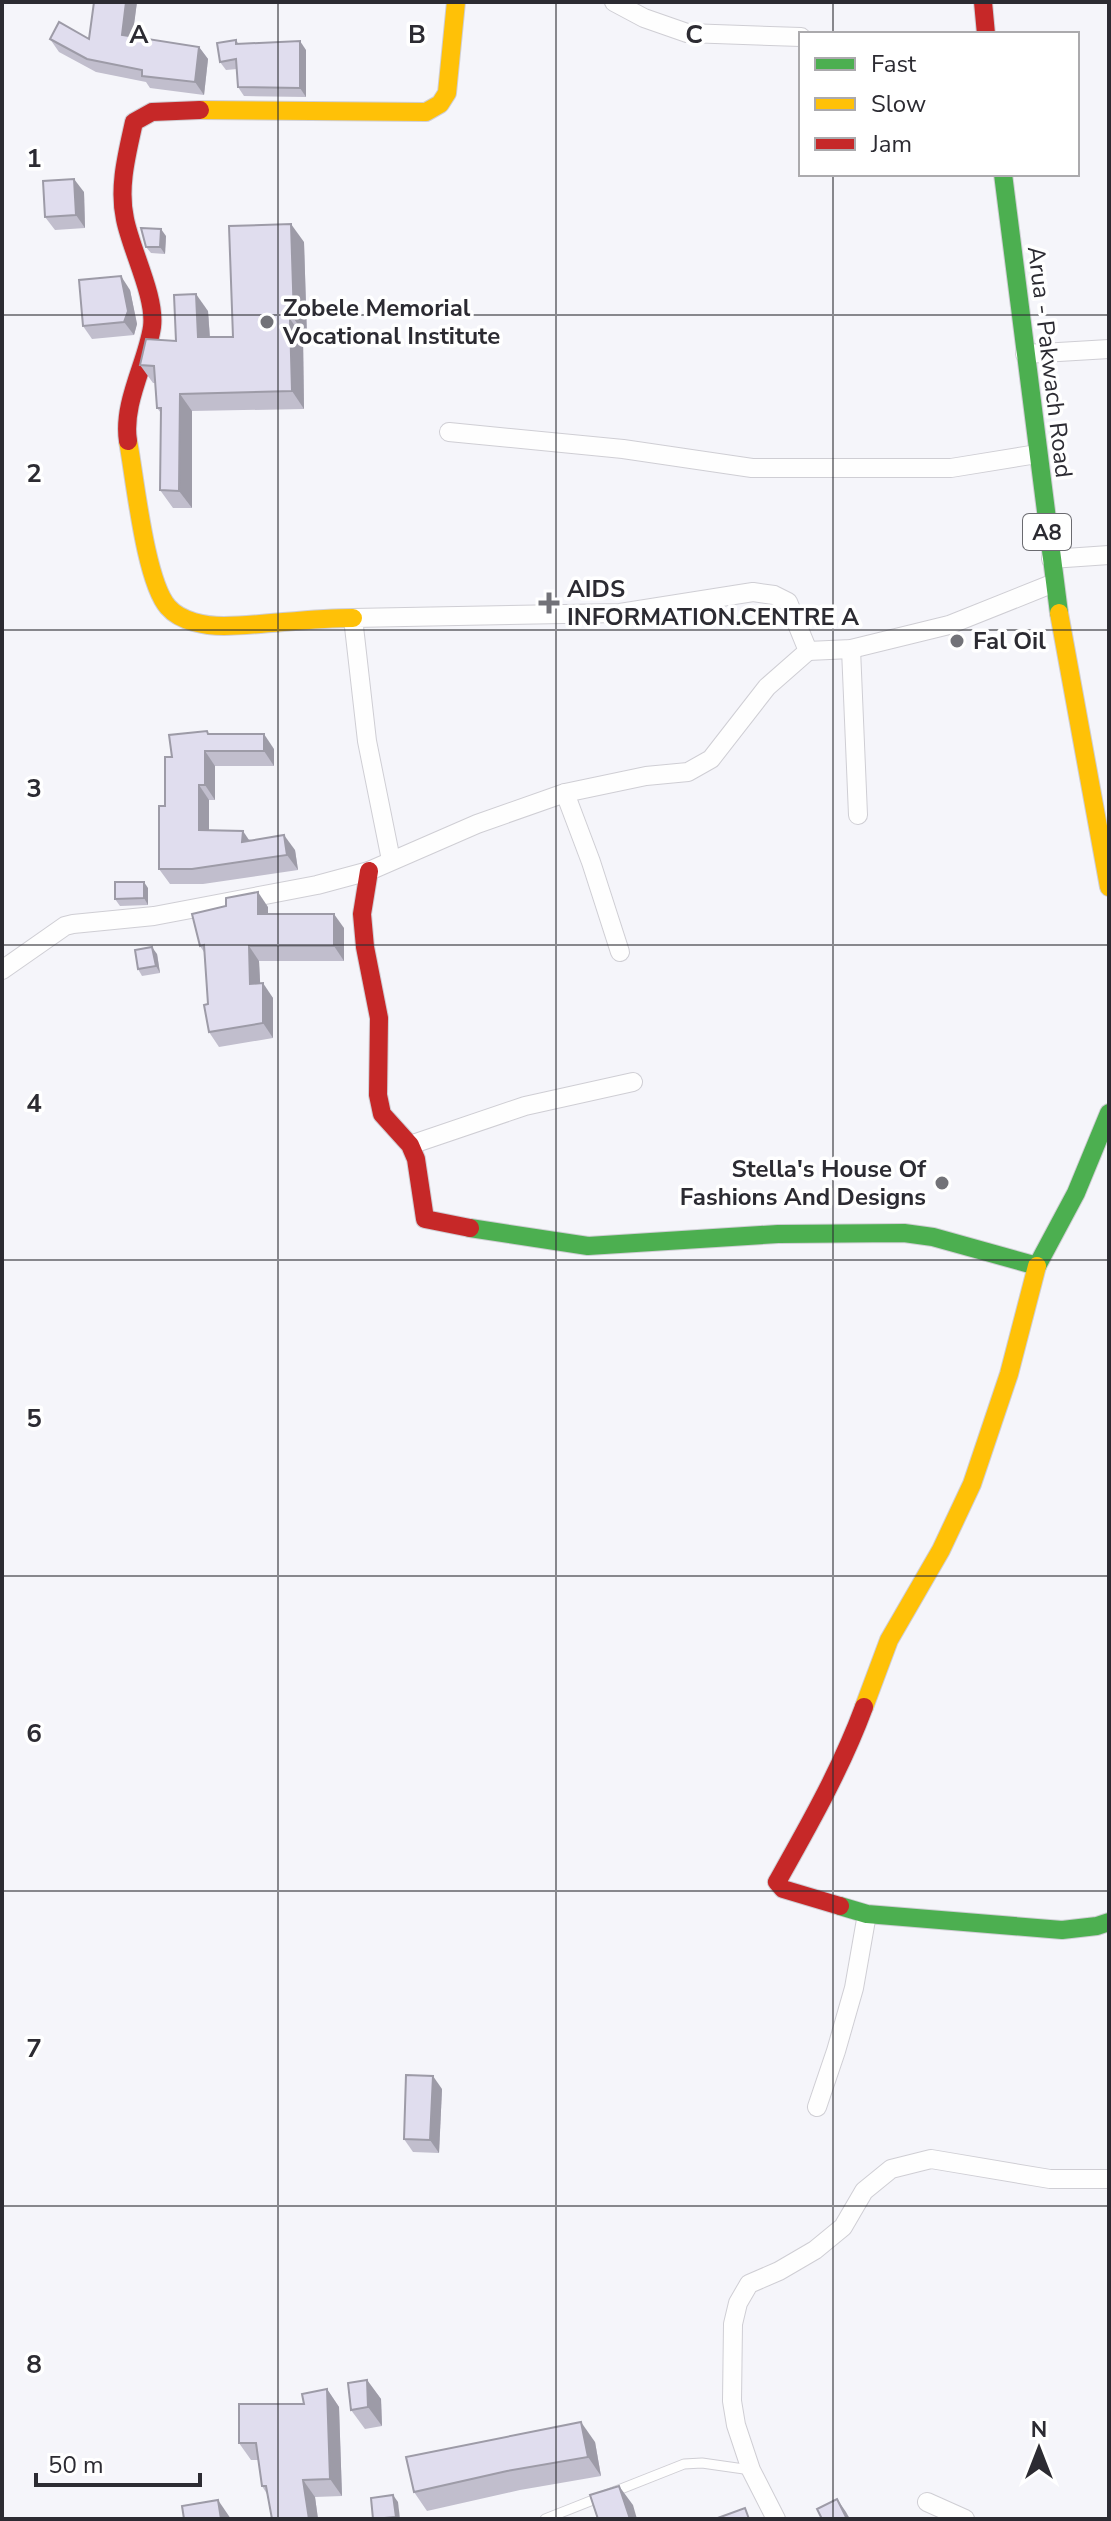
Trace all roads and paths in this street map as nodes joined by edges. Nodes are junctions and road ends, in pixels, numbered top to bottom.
1 (456, 2) edge
2 (614, 2) edge
3 (983, 2) edge
4 (986, 32) edge
5 (799, 37) edge
6 (1003, 176) edge
7 (1109, 349) edge
8 (1025, 354) junction
9 (449, 432) dead end
10 (1037, 454) junction
11 (1109, 555) edge
12 (1051, 559) junction
13 (1054, 583) junction
14 (353, 618) junction
15 (851, 649) junction
16 (808, 651) junction
17 (565, 793) junction
18 (858, 815) dead end
19 (391, 860) junction
20 (369, 871) junction
21 (1109, 887) edge
22 (620, 952) dead end
23 (2, 970) edge
24 (633, 1082) dead end
25 (1109, 1113) edge
26 (410, 1145) junction
27 (1037, 1266) junction
28 (867, 1914) junction
29 (1109, 1922) edge
30 (817, 2107) dead end
31 (1109, 2179) edge
32 (751, 2470) junction
33 (927, 2502) dead end
34 (545, 2519) edge
35 (776, 2519) edge
36 (965, 2519) edge

1 - 14 street
2 - 5 street
3 - 4 street
6 - 8 street, Arua - Pakwach Road / A8
7 - 8 street
8 - 10 street, Arua - Pakwach Road / A8
9 - 10 street
10 - 12 street, Arua - Pakwach Road / A8
11 - 12 street
12 - 13 street, Arua - Pakwach Road / A8
13 - 15 street
13 - 21 street, Arua - Pakwach Road / A8
14 - 16 street
14 - 19 street
15 - 16 street
15 - 18 street
16 - 17 street
17 - 19 street
17 - 22 street
19 - 20 street
20 - 23 street
20 - 26 street
24 - 26 street
25 - 27 street
26 - 27 street
27 - 28 street
28 - 29 street
28 - 30 street
31 - 32 street
32 - 34 lane
32 - 35 street
33 - 36 street

